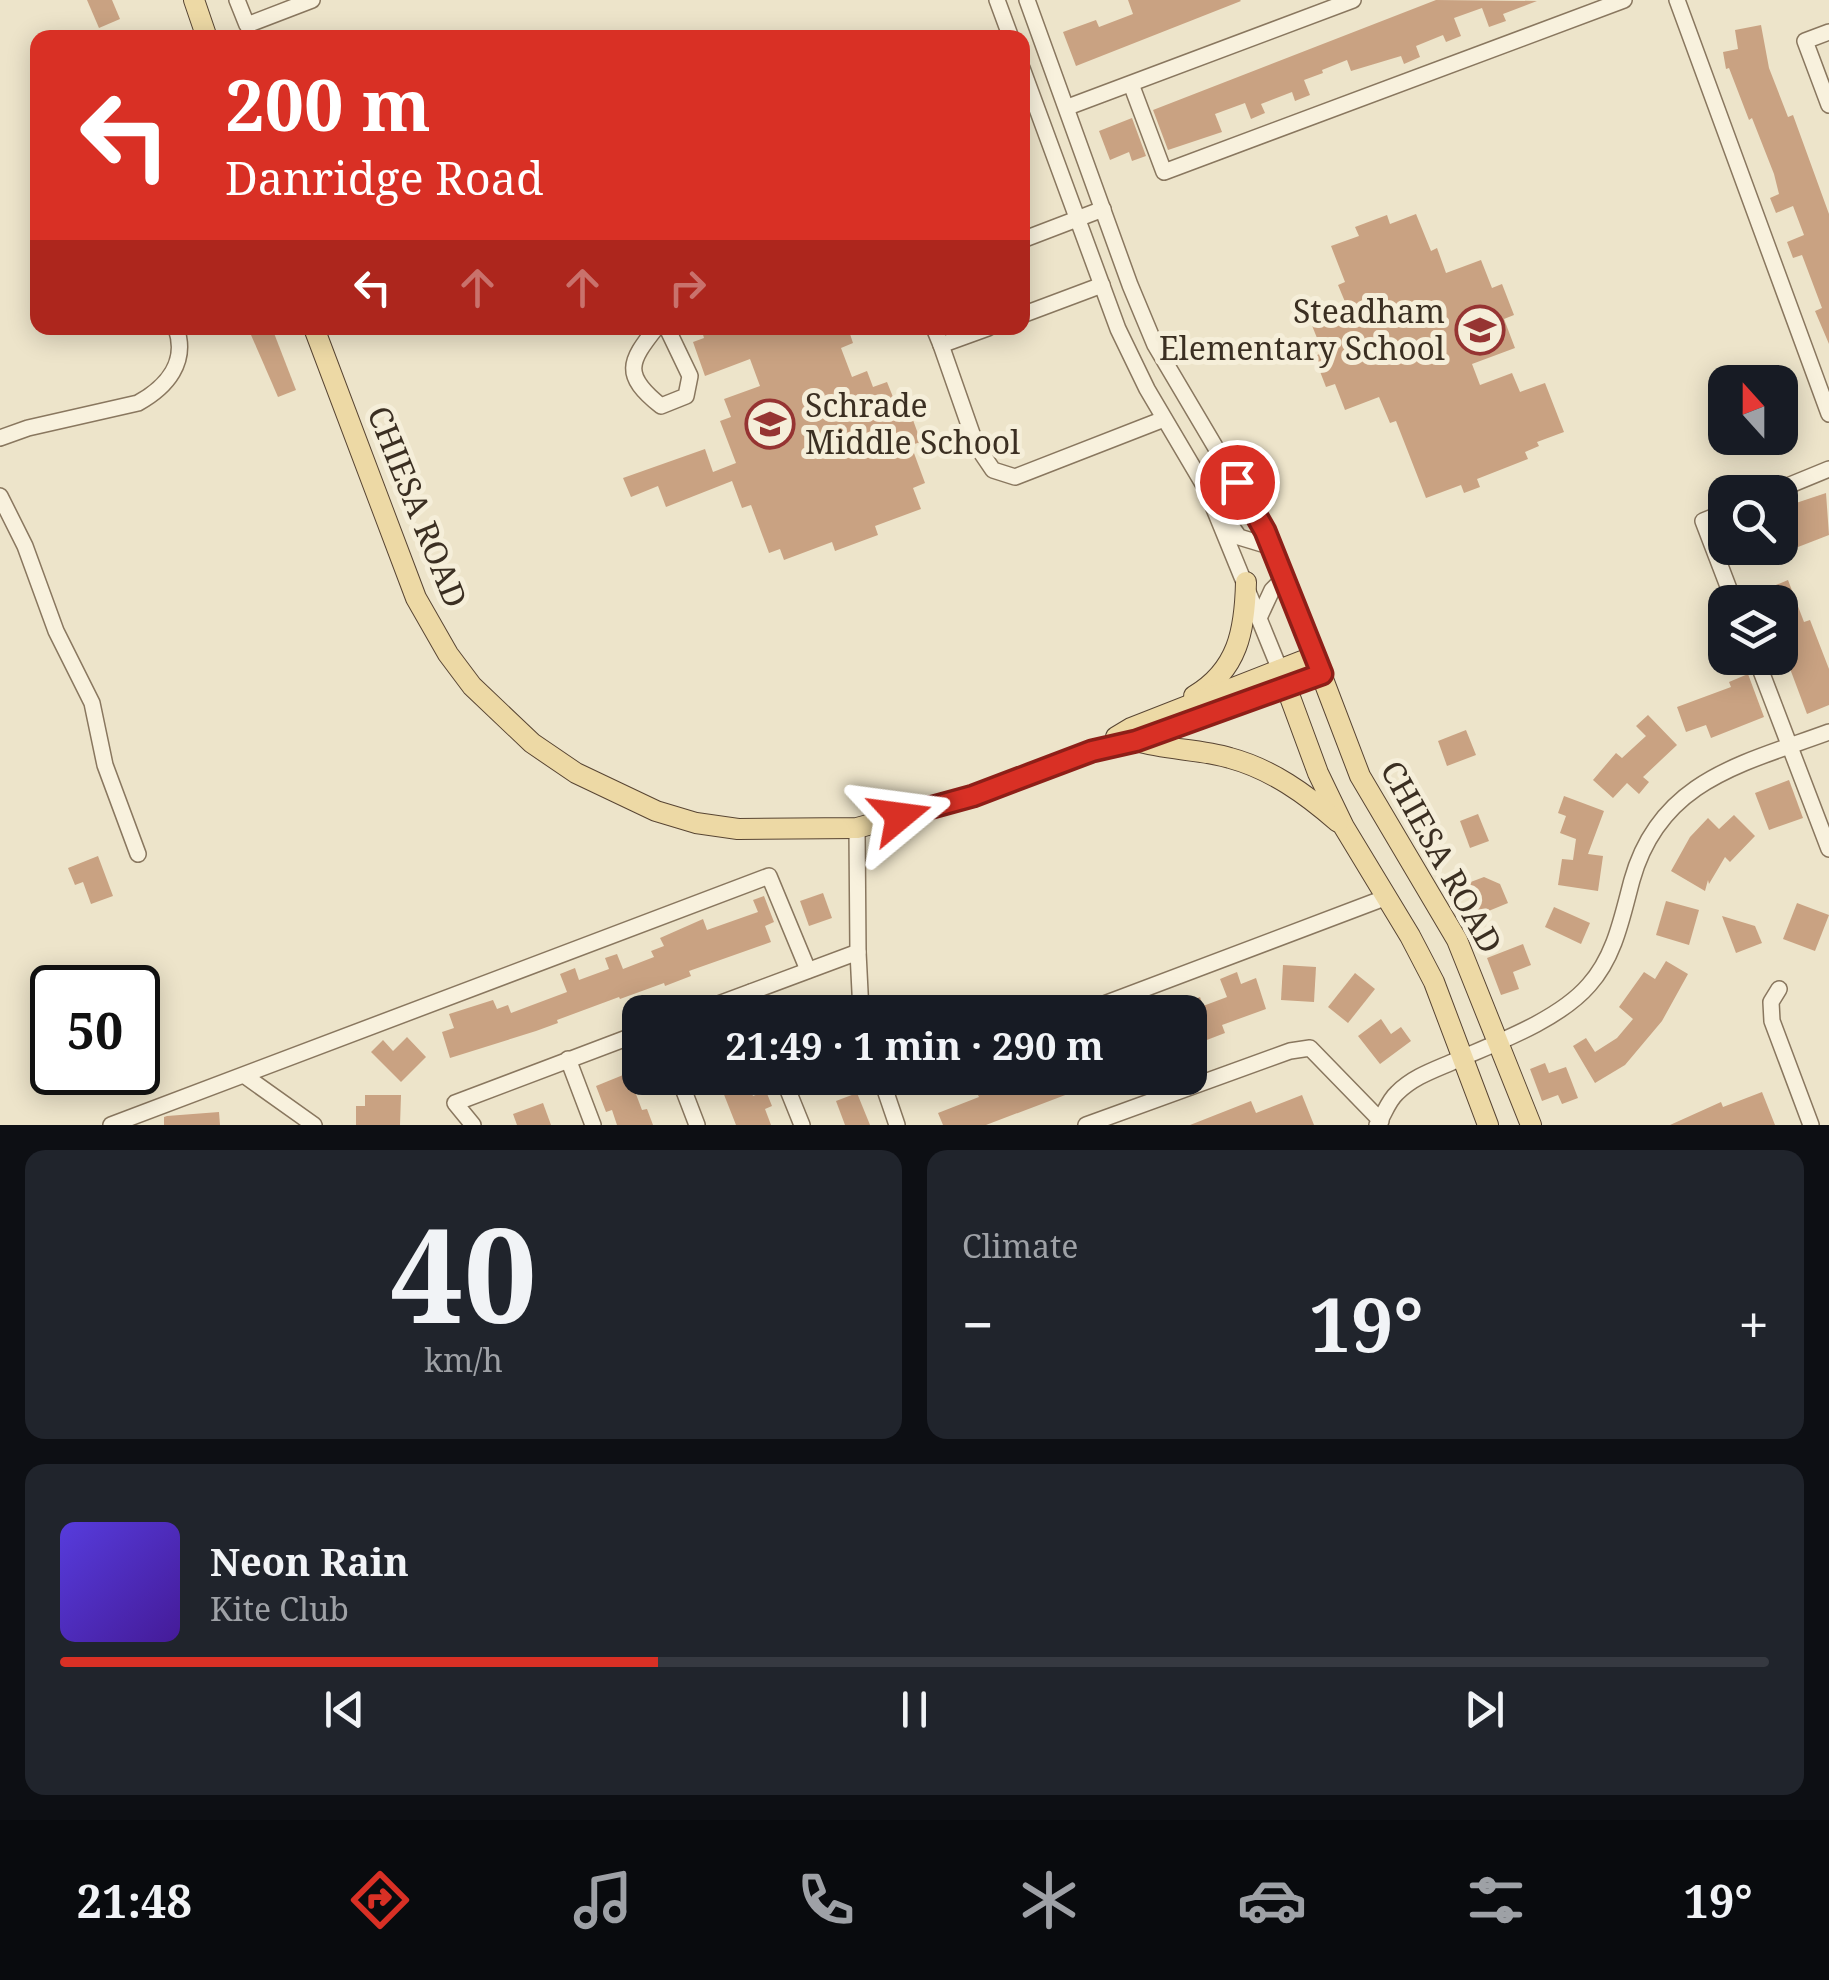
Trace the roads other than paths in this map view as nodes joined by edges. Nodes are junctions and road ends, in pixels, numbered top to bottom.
1 (194, 0) edge
2 (236, 0) edge
3 (312, 0) edge
4 (997, 0) edge
5 (1027, 0) edge
6 (1353, 0) edge
7 (1624, 0) edge
8 (1676, 0) edge
9 (1038, 29) junction
10 (204, 30) edge
11 (1010, 30) edge
12 (1030, 32) edge
13 (1829, 32) edge
14 (1132, 84) junction
15 (1030, 90) edge
16 (1829, 105) edge
17 (1068, 107) junction
18 (1104, 209) junction
19 (1077, 220) junction
20 (1030, 237) edge
21 (1102, 285) junction
22 (1030, 311) edge
23 (179, 335) edge
24 (317, 335) edge
25 (651, 335) edge
26 (670, 335) edge
27 (936, 335) edge
28 (968, 335) edge
29 (940, 345) junction
30 (1829, 414) edge
31 (1164, 419) junction
32 (0, 438) edge
33 (1829, 470) edge
34 (1798, 482) edge
35 (1206, 489) junction
36 (0, 496) edge
37 (1272, 547) junction
38 (1284, 578) junction
39 (1246, 582) junction
40 (1260, 618) junction
41 (1318, 665) junction
42 (1763, 675) edge
43 (1283, 678) junction
44 (1160, 717) junction
45 (1829, 732) edge
46 (1136, 741) junction
47 (1790, 746) junction
48 (1092, 751) junction
49 (1344, 827) junction
50 (858, 828) junction
51 (1829, 849) edge
52 (138, 854) dead end
53 (1387, 897) junction
54 (858, 952) junction
55 (808, 970) junction
56 (1779, 989) dead end
57 (751, 992) junction
58 (743, 995) edge
59 (752, 995) edge
60 (860, 995) edge
61 (1128, 995) edge
62 (622, 1040) edge
63 (1499, 1042) junction
64 (1462, 1058) junction
65 (568, 1059) junction
66 (245, 1076) junction
67 (686, 1095) edge
68 (791, 1095) edge
69 (886, 1095) edge
70 (1379, 1123) edge
71 (111, 1125) edge
72 (314, 1125) edge
73 (473, 1125) edge
74 (593, 1125) edge
75 (697, 1125) edge
76 (802, 1125) edge
77 (897, 1125) edge
78 (1086, 1125) edge
79 (1488, 1125) edge
80 (1531, 1125) edge
81 (1811, 1125) edge

1 - 10 main road
2 - 3 street
4 - 11 street
5 - 9 street
6 - 14 street
7 - 14 street
8 - 30 street
9 - 12 street
9 - 17 street
13 - 16 street
14 - 17 street
15 - 19 street
17 - 18 street
18 - 19 street
18 - 37 street
19 - 20 street
19 - 21 street
21 - 22 street
21 - 31 street
23 - 32 street
24 - 50 main road, CHIESA ROAD
25 - 26 street
27 - 29 street
28 - 29 street
29 - 31 street
31 - 35 street
33 - 34 street
35 - 37 street
35 - 39 street
36 - 52 street
37 - 38 street
38 - 40 street
38 - 41 street
39 - 40 street
39 - 44 main road
40 - 43 street
41 - 43 main road, CHIESA ROAD
41 - 63 main road, CHIESA ROAD
42 - 47 street
43 - 44 main road, CHIESA ROAD
43 - 46 main road, CHIESA ROAD
43 - 49 main road, CHIESA ROAD
44 - 48 main road, CHIESA ROAD
45 - 47 street
46 - 48 main road, CHIESA ROAD
46 - 49 main road
47 - 51 street
47 - 63 street
48 - 50 main road, CHIESA ROAD
49 - 53 main road, CHIESA ROAD
50 - 54 street
53 - 61 street
53 - 64 main road, CHIESA ROAD
54 - 55 street
54 - 60 street
55 - 57 street
55 - 66 street
56 - 81 street
57 - 58 street
57 - 59 street
62 - 65 street
63 - 64 street
63 - 80 main road, CHIESA ROAD
64 - 70 street
64 - 79 main road, CHIESA ROAD
65 - 73 street
65 - 74 street
66 - 71 street
66 - 72 street
67 - 75 street
68 - 76 street
69 - 77 street
70 - 78 street

